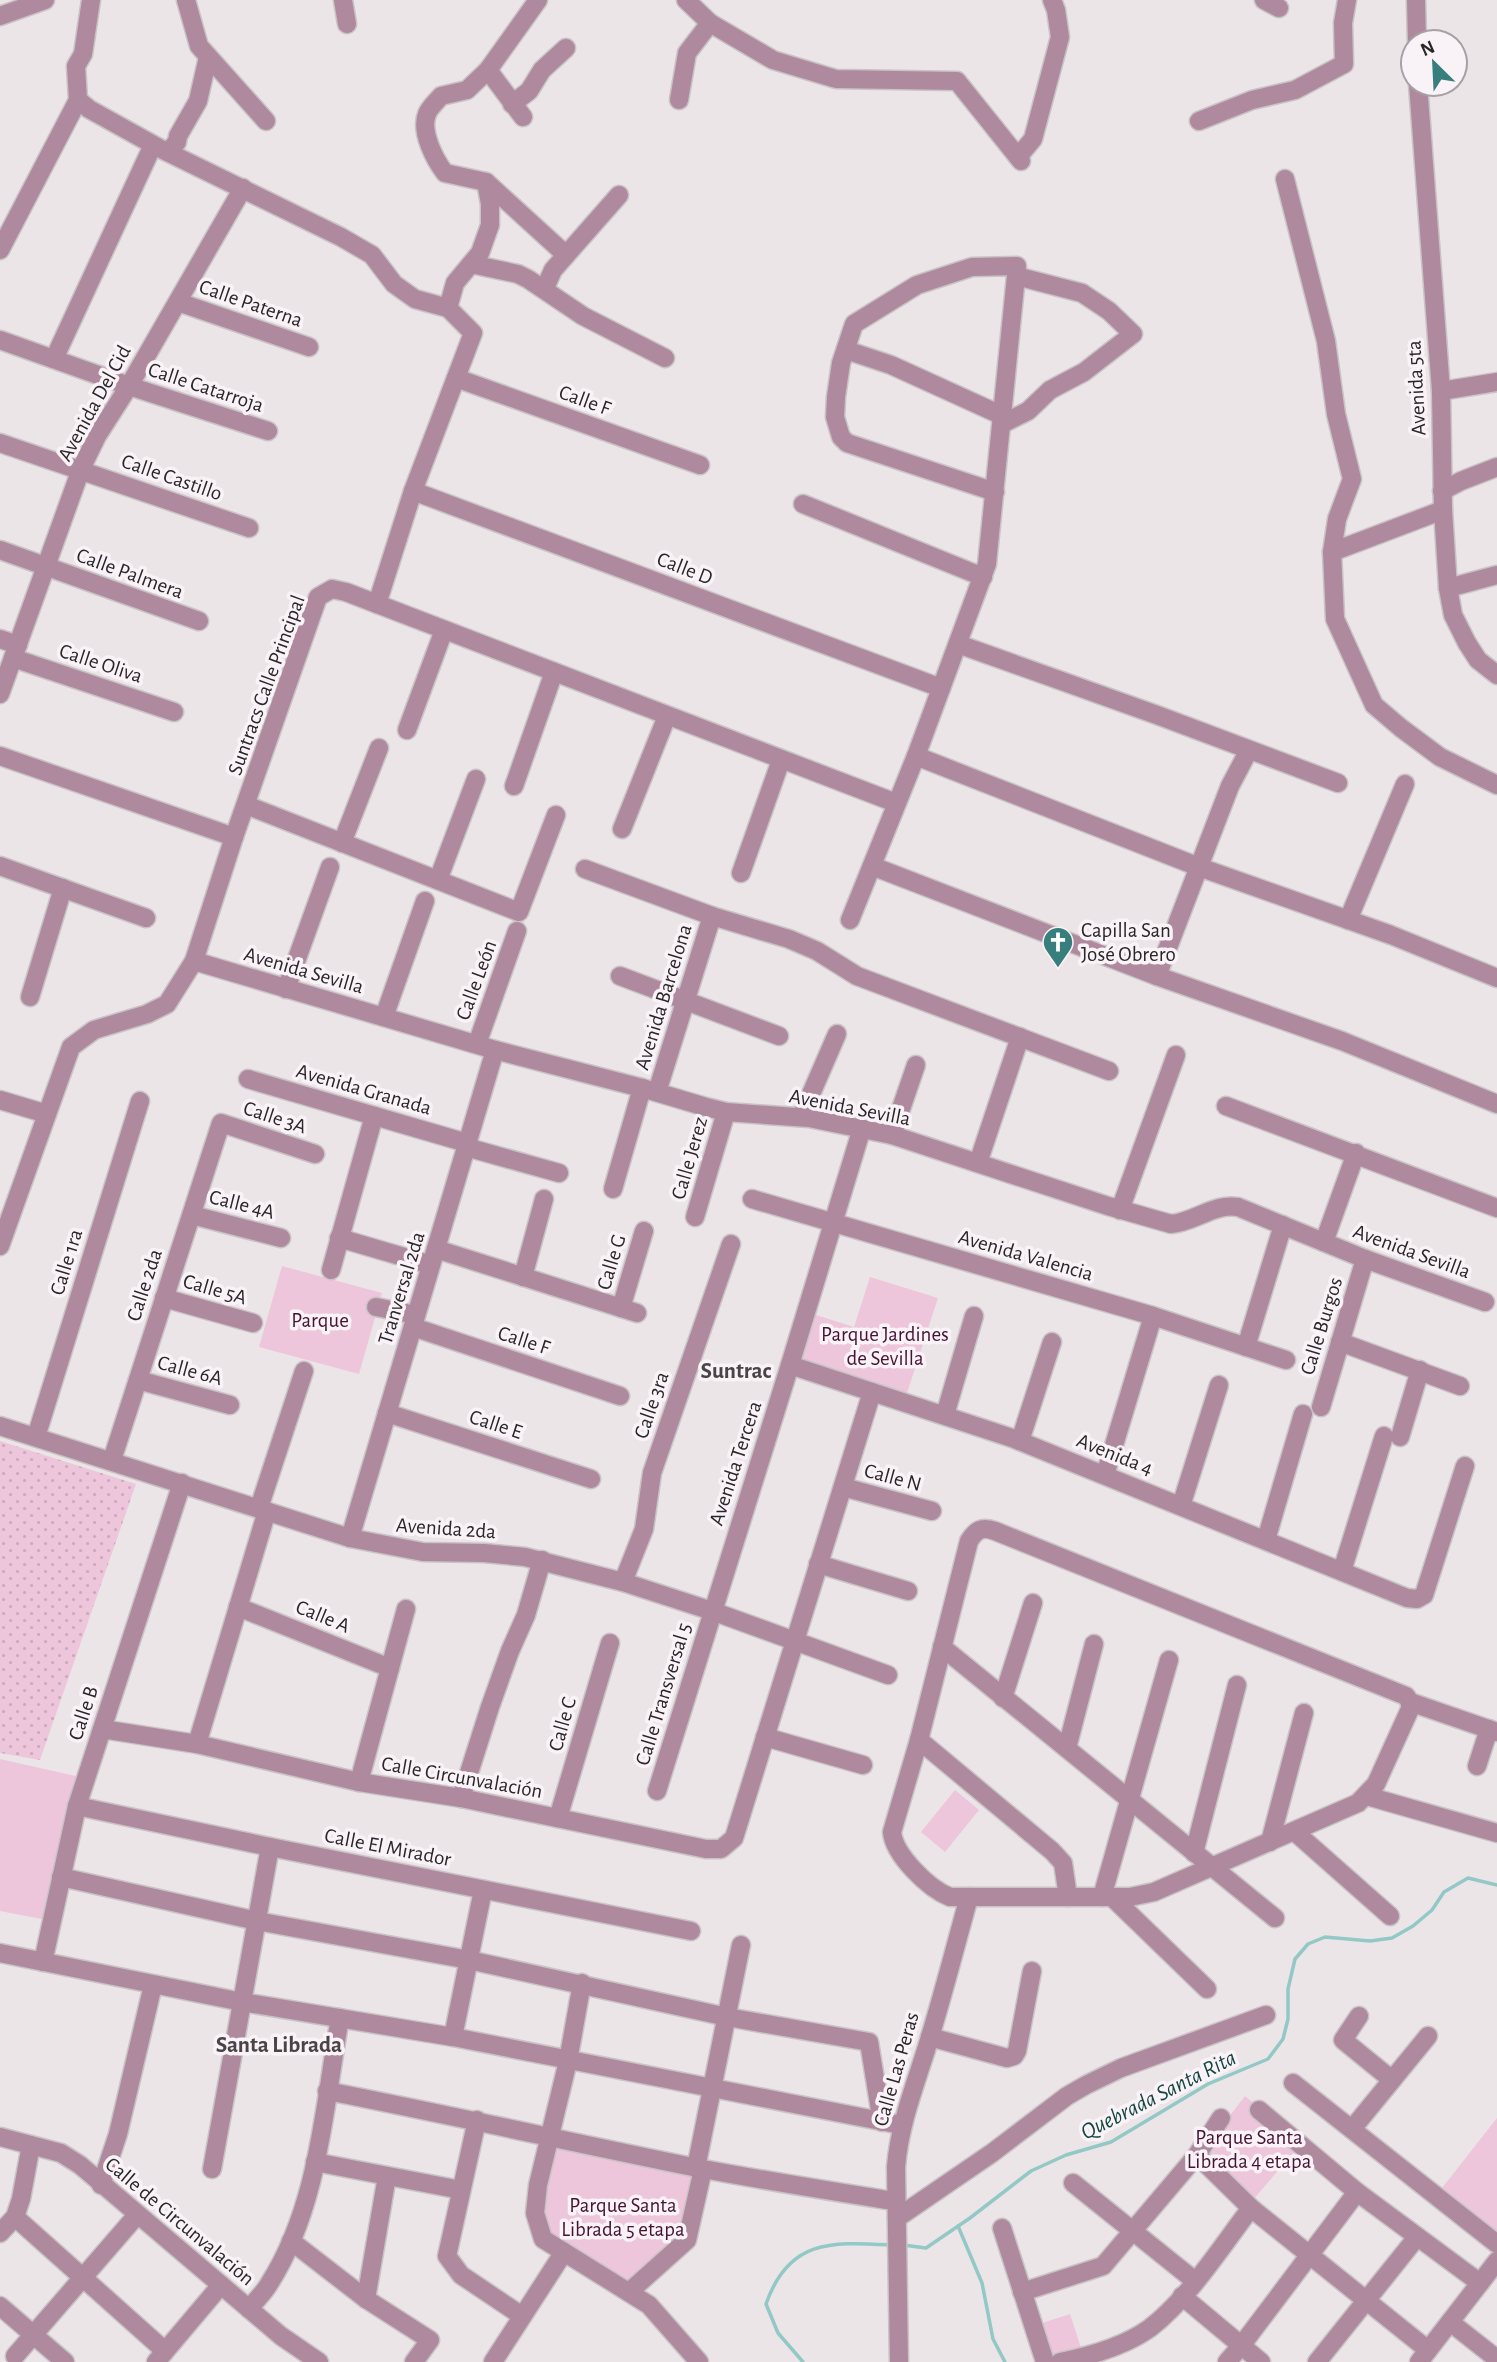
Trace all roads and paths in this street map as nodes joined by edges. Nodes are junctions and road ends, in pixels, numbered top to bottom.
1 (45, 0) edge
2 (91, 0) edge
3 (186, 0) edge
4 (343, 0) edge
5 (538, 0) edge
6 (686, 0) edge
7 (1052, 0) edge
8 (1347, 0) edge
9 (1416, 0) edge
10 (0, 16) edge
11 (710, 23) junction
12 (347, 24) dead end
13 (1417, 28) edge
14 (566, 48) dead end
15 (208, 57) junction
16 (488, 70) junction
17 (1419, 98) edge
18 (78, 100) junction
19 (679, 100) dead end
20 (267, 121) dead end
21 (1199, 121) dead end
22 (161, 148) junction
23 (1285, 179) dead end
24 (486, 181) junction
25 (243, 188) junction
26 (619, 195) dead end
27 (0, 250) edge
28 (566, 255) junction
29 (471, 264) junction
30 (1016, 276) junction
31 (545, 288) junction
32 (178, 302) junction
33 (448, 308) junction
34 (0, 340) edge
35 (309, 348) dead end
36 (846, 349) junction
37 (54, 359) junction
38 (666, 359) dead end
39 (456, 378) junction
40 (1497, 382) edge
41 (129, 386) junction
42 (1441, 391) junction
43 (1003, 420) junction
44 (268, 430) dead end
45 (0, 443) edge
46 (700, 465) dead end
47 (1497, 467) edge
48 (81, 469) junction
49 (413, 491) junction
50 (1442, 491) junction
51 (995, 492) junction
52 (803, 504) dead end
53 (1443, 510) junction
54 (248, 528) dead end
55 (0, 550) edge
56 (1332, 552) junction
57 (46, 567) junction
58 (1497, 575) edge
59 (983, 577) junction
60 (1448, 588) junction
61 (377, 604) junction
62 (199, 621) dead end
63 (444, 630) junction
64 (0, 639) edge
65 (958, 644) junction
66 (15, 652) junction
67 (554, 672) junction
68 (1496, 673) edge
69 (941, 688) junction
70 (0, 694) edge
71 (174, 712) dead end
72 (667, 716) junction
73 (407, 730) dead end
74 (379, 747) dead end
75 (1249, 750) junction
76 (0, 756) edge
77 (916, 756) junction
78 (781, 760) junction
79 (476, 779) dead end
80 (1338, 783) dead end
81 (1405, 784) dead end
82 (1497, 785) edge
83 (514, 786) dead end
84 (896, 803) junction
85 (246, 805) junction
86 (556, 815) dead end
87 (203, 827) junction
88 (622, 830) dead end
89 (234, 837) junction
90 (342, 843) junction
91 (0, 866) edge
92 (872, 866) junction
93 (330, 867) dead end
94 (1199, 867) junction
95 (585, 869) dead end
96 (741, 873) dead end
97 (438, 880) junction
98 (63, 888) junction
99 (425, 901) dead end
100 (712, 916) junction
101 (208, 917) junction
102 (146, 918) dead end
103 (850, 920) dead end
104 (1348, 920) junction
105 (517, 931) dead end
106 (194, 961) junction
107 (620, 976) dead end
108 (1157, 976) junction
109 (1497, 978) edge
110 (286, 989) junction
111 (30, 997) dead end
112 (687, 999) junction
113 (384, 1017) junction
114 (836, 1034) dead end
115 (779, 1036) dead end
116 (1020, 1037) junction
117 (477, 1044) junction
118 (495, 1050) junction
119 (1176, 1055) dead end
120 (916, 1065) dead end
121 (1109, 1071) dead end
122 (248, 1079) dead end
123 (650, 1090) junction
124 (0, 1100) edge
125 (140, 1101) dead end
126 (1497, 1104) edge
127 (1226, 1106) dead end
128 (726, 1112) junction
129 (47, 1114) junction
130 (374, 1116) junction
131 (801, 1117) junction
132 (221, 1123) joint
133 (862, 1128) junction
134 (892, 1135) junction
135 (467, 1145) junction
136 (1356, 1153) junction
137 (315, 1154) dead end
138 (978, 1163) junction
139 (558, 1174) dead end
140 (613, 1188) dead end
141 (544, 1199) dead end
142 (752, 1199) dead end
143 (1497, 1208) edge
144 (1120, 1210) junction
145 (192, 1215) junction
146 (695, 1217) dead end
147 (833, 1222) junction
148 (1283, 1225) junction
149 (645, 1231) dead end
150 (281, 1238) dead end
151 (340, 1238) junction
152 (1324, 1242) junction
153 (731, 1244) dead end
154 (0, 1246) edge
155 (433, 1257) junction
156 (1365, 1259) junction
157 (331, 1270) dead end
158 (523, 1277) junction
159 (164, 1298) junction
160 (1485, 1302) dead end
161 (376, 1307) dead end
162 (974, 1316) dead end
163 (1153, 1316) junction
164 (414, 1321) junction
165 (253, 1323) dead end
166 (1052, 1342) dead end
167 (1340, 1342) junction
168 (1246, 1347) junction
169 (1286, 1360) dead end
170 (790, 1365) junction
171 (1420, 1370) junction
172 (304, 1371) dead end
173 (138, 1380) junction
174 (1219, 1385) dead end
175 (1461, 1386) dead end
176 (872, 1392) junction
177 (621, 1396) dead end
178 (230, 1405) dead end
179 (1321, 1407) dead end
180 (387, 1413) junction
181 (1303, 1414) dead end
182 (945, 1415) junction
183 (0, 1426) edge
184 (36, 1437) junction
185 (1020, 1441) junction
186 (112, 1461) junction
187 (1465, 1466) dead end
188 (1105, 1475) junction
189 (591, 1479) dead end
190 (182, 1483) junction
191 (843, 1487) junction
192 (1181, 1506) junction
193 (263, 1509) junction
194 (932, 1511) dead end
195 (350, 1538) junction
196 (1266, 1540) junction
197 (542, 1560) junction
198 (818, 1564) junction
199 (1342, 1572) junction
200 (623, 1583) junction
201 (908, 1591) dead end
202 (1033, 1603) dead end
203 (238, 1607) junction
204 (406, 1609) dead end
205 (712, 1611) junction
206 (794, 1641) junction
207 (610, 1643) dead end
208 (1094, 1644) dead end
209 (942, 1647) junction
210 (1169, 1660) dead end
211 (390, 1668) junction
212 (888, 1675) dead end
213 (1237, 1685) dead end
214 (1003, 1698) junction
215 (1410, 1702) junction
216 (1304, 1713) dead end
217 (102, 1729) junction
218 (1493, 1731) edge
219 (765, 1737) junction
220 (919, 1740) junction
221 (197, 1744) junction
222 (1067, 1748) junction
223 (863, 1765) dead end
224 (1477, 1766) dead end
225 (359, 1782) junction
226 (657, 1791) dead end
227 (1367, 1796) junction
228 (461, 1798) junction
229 (1129, 1799) junction
230 (77, 1806) junction
231 (558, 1818) junction
232 (1295, 1832) junction
233 (1497, 1833) edge
234 (1270, 1842) junction
235 (270, 1847) junction
236 (1194, 1853) junction
237 (1213, 1868) junction
238 (61, 1877) junction
239 (483, 1890) junction
240 (950, 1897) junction
241 (969, 1897) junction
242 (1068, 1897) junction
243 (1107, 1897) junction
244 (1390, 1916) dead end
245 (963, 1918) junction
246 (1275, 1918) dead end
247 (257, 1921) junction
248 (691, 1931) dead end
249 (741, 1945) dead end
250 (0, 1953) edge
251 (469, 1960) junction
252 (43, 1962) junction
253 (1032, 1971) dead end
254 (582, 1983) junction
255 (153, 1985) junction
256 (1207, 1989) dead end
257 (242, 2002) junction
258 (1266, 2015) dead end
259 (1359, 2016) dead end
260 (727, 2017) junction
261 (340, 2018) junction
262 (1428, 2036) dead end
263 (453, 2037) junction
264 (930, 2037) junction
265 (568, 2061) junction
266 (1392, 2080) junction
267 (1293, 2083) dead end
268 (712, 2087) junction
269 (327, 2091) junction
270 (1259, 2110) dead end
271 (1221, 2118) dead end
272 (477, 2120) junction
273 (882, 2122) junction
274 (901, 2125) junction
275 (1352, 2129) junction
276 (0, 2137) edge
277 (548, 2137) junction
278 (31, 2145) junction
279 (1197, 2155) junction
280 (315, 2162) junction
281 (699, 2168) junction
282 (212, 2169) dead end
283 (387, 2176) junction
284 (1073, 2183) dead end
285 (101, 2185) junction
286 (461, 2190) junction
287 (1357, 2192) junction
288 (887, 2200) dead end
289 (1251, 2208) junction
290 (137, 2215) junction
291 (15, 2217) junction
292 (897, 2222) junction
293 (1002, 2228) dead end
294 (1133, 2231) junction
295 (0, 2233) edge
296 (1417, 2237) junction
297 (290, 2241) junction
298 (1497, 2244) edge
299 (564, 2252) junction
300 (1310, 2255) junction
301 (1497, 2261) edge
302 (83, 2278) junction
303 (1195, 2281) junction
304 (1480, 2283) junction
305 (221, 2286) junction
306 (629, 2292) junction
307 (1022, 2292) junction
308 (1182, 2296) junction
309 (366, 2299) junction
310 (1366, 2300) junction
311 (0, 2306) edge
312 (249, 2309) junction
313 (523, 2316) junction
314 (1450, 2322) junction
315 (34, 2335) junction
316 (1241, 2346) junction
317 (15, 2356) dead end
318 (299, 2356) edge
319 (1108, 2356) edge
320 (1423, 2356) edge
321 (160, 2357) edge
322 (1497, 2359) edge
323 (65, 2362) edge
324 (318, 2362) edge
325 (414, 2362) edge
326 (493, 2362) edge
327 (699, 2362) edge
328 (899, 2362) edge
329 (1045, 2362) edge
330 (1059, 2362) edge
331 (1227, 2362) edge
332 (1261, 2362) edge
333 (1317, 2362) edge

1 - 10 street
2 - 18 street
3 - 15 street
4 - 12 street
5 - 16 street
6 - 11 street
7 - 11 street
8 - 21 street
9 - 13 street
11 - 19 street
14 - 16 street
15 - 20 street
15 - 22 street
16 - 24 street
17 - 42 street, Avenida 5ta
18 - 22 street
18 - 27 street
22 - 25 street
22 - 37 street
23 - 56 street
24 - 28 street
24 - 29 street
25 - 32 street, Avenida Del Cid
25 - 33 street
26 - 28 street
28 - 31 street
29 - 31 street
29 - 33 street
30 - 36 street
30 - 43 street
30 - 43 street
31 - 38 street
32 - 35 street, Calle Paterna
32 - 41 street, Avenida Del Cid
33 - 39 street
34 - 37 street, Calle Catarroja
36 - 43 street
36 - 51 street
37 - 41 street, Calle Catarroja
39 - 46 street, Calle F
39 - 49 street
40 - 42 street
41 - 44 street, Calle Catarroja
41 - 48 street, Avenida Del Cid
42 - 50 street, Avenida 5ta
43 - 51 street
45 - 48 street, Calle Castillo
47 - 50 street
48 - 54 street, Calle Castillo
48 - 57 street, Avenida Del Cid
49 - 61 street
49 - 69 street, Calle D
50 - 53 street, Avenida 5ta
51 - 59 street
52 - 59 street
53 - 56 street
53 - 60 street, Avenida 5ta
55 - 57 street, Calle Palmera
56 - 82 street
57 - 62 street, Calle Palmera
57 - 66 street, Avenida Del Cid
58 - 60 street
59 - 65 street
60 - 68 street, Avenida 5ta
61 - 63 street, Suntracs Calle Principal
61 - 85 street, Suntracs Calle Principal
63 - 67 street, Suntracs Calle Principal
63 - 73 street
64 - 66 street, Calle Oliva
65 - 69 street
65 - 75 street
66 - 70 street, Avenida Del Cid
66 - 71 street, Calle Oliva
67 - 72 street, Suntracs Calle Principal
67 - 83 street
69 - 77 street
72 - 78 street, Suntracs Calle Principal
72 - 88 street
74 - 90 street
75 - 80 street
75 - 94 street
76 - 87 street
77 - 84 street
77 - 94 street
78 - 84 street, Suntracs Calle Principal
78 - 96 street
79 - 97 street
81 - 104 street
84 - 92 street
85 - 89 street, Suntracs Calle Principal
85 - 90 street
86 - 97 street
87 - 89 street
87 - 101 street
89 - 101 street, Suntracs Calle Principal
90 - 97 street
91 - 98 street
92 - 103 street
92 - 108 street
93 - 110 street
94 - 104 street
94 - 108 street
95 - 100 street
98 - 102 street
98 - 111 street
99 - 113 street
100 - 112 street, Avenida Barcelona
100 - 116 street
101 - 106 street, Suntracs Calle Principal
104 - 109 street
105 - 117 street, Calle León
106 - 110 street, Avenida Sevilla
106 - 129 street, Suntracs Calle Principal
107 - 112 street
108 - 126 street
110 - 113 street, Avenida Sevilla
112 - 115 street
112 - 123 street, Avenida Barcelona
113 - 117 street, Avenida Sevilla
114 - 131 street
116 - 121 street
116 - 138 street
117 - 118 street, Avenida Sevilla
118 - 123 street, Avenida Sevilla
118 - 135 street, Tranversal 2da
119 - 144 street
120 - 134 street
122 - 130 street, Avenida Granada
123 - 128 street, Avenida Sevilla
123 - 140 street, Avenida Barcelona
124 - 129 street
125 - 184 street, Calle 1ra
127 - 136 street
128 - 131 street, Avenida Sevilla
128 - 146 street, Calle Jerez
129 - 154 street, Suntracs Calle Principal
130 - 135 street, Avenida Granada
130 - 151 street
131 - 133 street, Avenida Sevilla
132 - 137 street, Calle 3A
132 - 145 street, Calle 2da
133 - 134 street, Avenida Sevilla
133 - 147 street, Avenida Tercera
134 - 138 street, Avenida Sevilla
135 - 139 street, Avenida Granada
135 - 155 street, Tranversal 2da
136 - 143 street
136 - 152 street
138 - 144 street, Avenida Sevilla
141 - 158 street
142 - 147 street, Avenida Valencia
144 - 148 street, Avenida Sevilla
145 - 150 street, Calle 4A
145 - 159 street, Calle 2da
147 - 163 street, Avenida Valencia
147 - 170 street, Avenida Tercera
148 - 152 street, Avenida Sevilla
148 - 168 street
149 - 158 street, Calle G
151 - 155 street
151 - 157 street
152 - 156 street, Avenida Sevilla
153 - 200 street, Calle 3ra
155 - 158 street
155 - 164 street, Tranversal 2da
156 - 160 street, Avenida Sevilla
156 - 167 street, Calle Burgos
159 - 165 street, Calle 5A
159 - 173 street, Calle 2da
161 - 164 street, Calle F
162 - 182 street
163 - 168 street, Avenida Valencia
163 - 188 street
164 - 177 street, Calle F
164 - 180 street, Tranversal 2da
166 - 185 street
167 - 171 street
167 - 179 street, Calle Burgos
168 - 169 street, Avenida Valencia
170 - 176 street, Avenida 4
170 - 205 street, Avenida Tercera
171 - 175 street
171 - 199 street
172 - 193 street
173 - 178 street, Calle 6A
173 - 186 street, Calle 2da
174 - 192 street
176 - 182 street, Avenida 4
176 - 191 street
180 - 189 street, Calle E
180 - 195 street, Tranversal 2da
181 - 196 street
182 - 185 street, Avenida 4
183 - 184 street, Avenida 2da
184 - 186 street, Avenida 2da
185 - 188 street, Avenida 4
186 - 190 street, Avenida 2da
187 - 199 street, Avenida 4
188 - 192 street, Avenida 4
190 - 193 street, Avenida 2da
190 - 217 street, Calle B
191 - 194 street, Calle N
191 - 198 street
192 - 196 street, Avenida 4
193 - 195 street, Avenida 2da
193 - 203 street
195 - 197 street, Avenida 2da
196 - 199 street, Avenida 4
197 - 200 street, Avenida 2da
197 - 228 street
198 - 201 street
198 - 206 street
200 - 205 street, Avenida 2da
202 - 214 street
203 - 211 street, Calle A
203 - 221 street
204 - 211 street
205 - 206 street, Avenida 2da
205 - 226 street, Calle Transversal 5
206 - 212 street, Avenida 2da
206 - 219 street
207 - 231 street, Calle C
208 - 222 street
209 - 214 street
209 - 215 street
209 - 220 street
210 - 229 street
211 - 225 street
213 - 236 street
214 - 222 street
215 - 218 street
215 - 227 street
216 - 234 street
217 - 221 street, Calle Circunvalación
217 - 230 street, Calle B
218 - 224 street
219 - 223 street
219 - 231 street, Calle Circunvalación
220 - 240 street
220 - 242 street
221 - 225 street, Calle Circunvalación
222 - 229 street
225 - 228 street, Calle Circunvalación
227 - 232 street
227 - 233 street
228 - 231 street, Calle Circunvalación
229 - 236 street
229 - 243 street
230 - 235 street, Calle El Mirador
230 - 238 street, Calle B
232 - 234 street
232 - 244 street
234 - 237 street
235 - 239 street, Calle El Mirador
235 - 247 street
236 - 237 street
237 - 243 street
237 - 246 street
238 - 247 street
238 - 252 street, Calle B
239 - 248 street, Calle El Mirador
239 - 251 street
240 - 241 street
240 - 245 street
241 - 242 street
241 - 245 street, Calle Las Peras
242 - 243 street
243 - 256 street
245 - 264 street, Calle Las Peras
247 - 251 street
247 - 257 street
249 - 260 street
250 - 252 street
251 - 254 street
251 - 263 street
252 - 255 street
253 - 264 street
254 - 260 street
254 - 265 street
255 - 257 street
255 - 285 street
257 - 261 street
257 - 282 street
258 - 292 street
259 - 266 street
260 - 268 street
260 - 273 street
261 - 263 street
261 - 269 street
262 - 266 street
263 - 265 street
264 - 274 street, Calle Las Peras
265 - 268 street
265 - 277 street
266 - 275 street
267 - 275 street
268 - 273 street
268 - 281 street
269 - 272 street
269 - 280 street
270 - 287 street
271 - 279 street
272 - 277 street
272 - 286 street
273 - 274 street
274 - 292 street, Calle Las Peras
275 - 298 street
276 - 278 street, Calle de Circunvalación
277 - 281 street
277 - 299 street
278 - 285 street, Calle de Circunvalación
278 - 291 street
279 - 289 street
279 - 294 street
280 - 283 street
280 - 297 street
281 - 288 street
281 - 306 street
283 - 286 street
283 - 309 street
284 - 294 street
285 - 290 street, Calle de Circunvalación
286 - 313 street
287 - 296 street
287 - 300 street
289 - 300 street
289 - 303 street
290 - 302 street
290 - 305 street, Calle de Circunvalación
291 - 295 street
291 - 302 street
292 - 328 street, Calle Las Peras
293 - 307 street
294 - 303 street
294 - 307 street
296 - 304 street
296 - 310 street
297 - 309 street
297 - 312 street
299 - 306 street
299 - 313 street
300 - 310 street
300 - 316 street
301 - 304 street
302 - 315 street
302 - 321 street
303 - 308 street
304 - 314 street
305 - 312 street, Calle de Circunvalación
305 - 321 street
306 - 327 street
307 - 329 street
308 - 316 street
308 - 319 street
309 - 325 street
310 - 320 street
310 - 333 street
311 - 315 street
312 - 318 street, Calle de Circunvalación
313 - 326 street
314 - 320 street
314 - 322 street
315 - 317 street
315 - 323 street
316 - 331 street
316 - 332 street
318 - 324 street, Calle de Circunvalación
319 - 330 street

